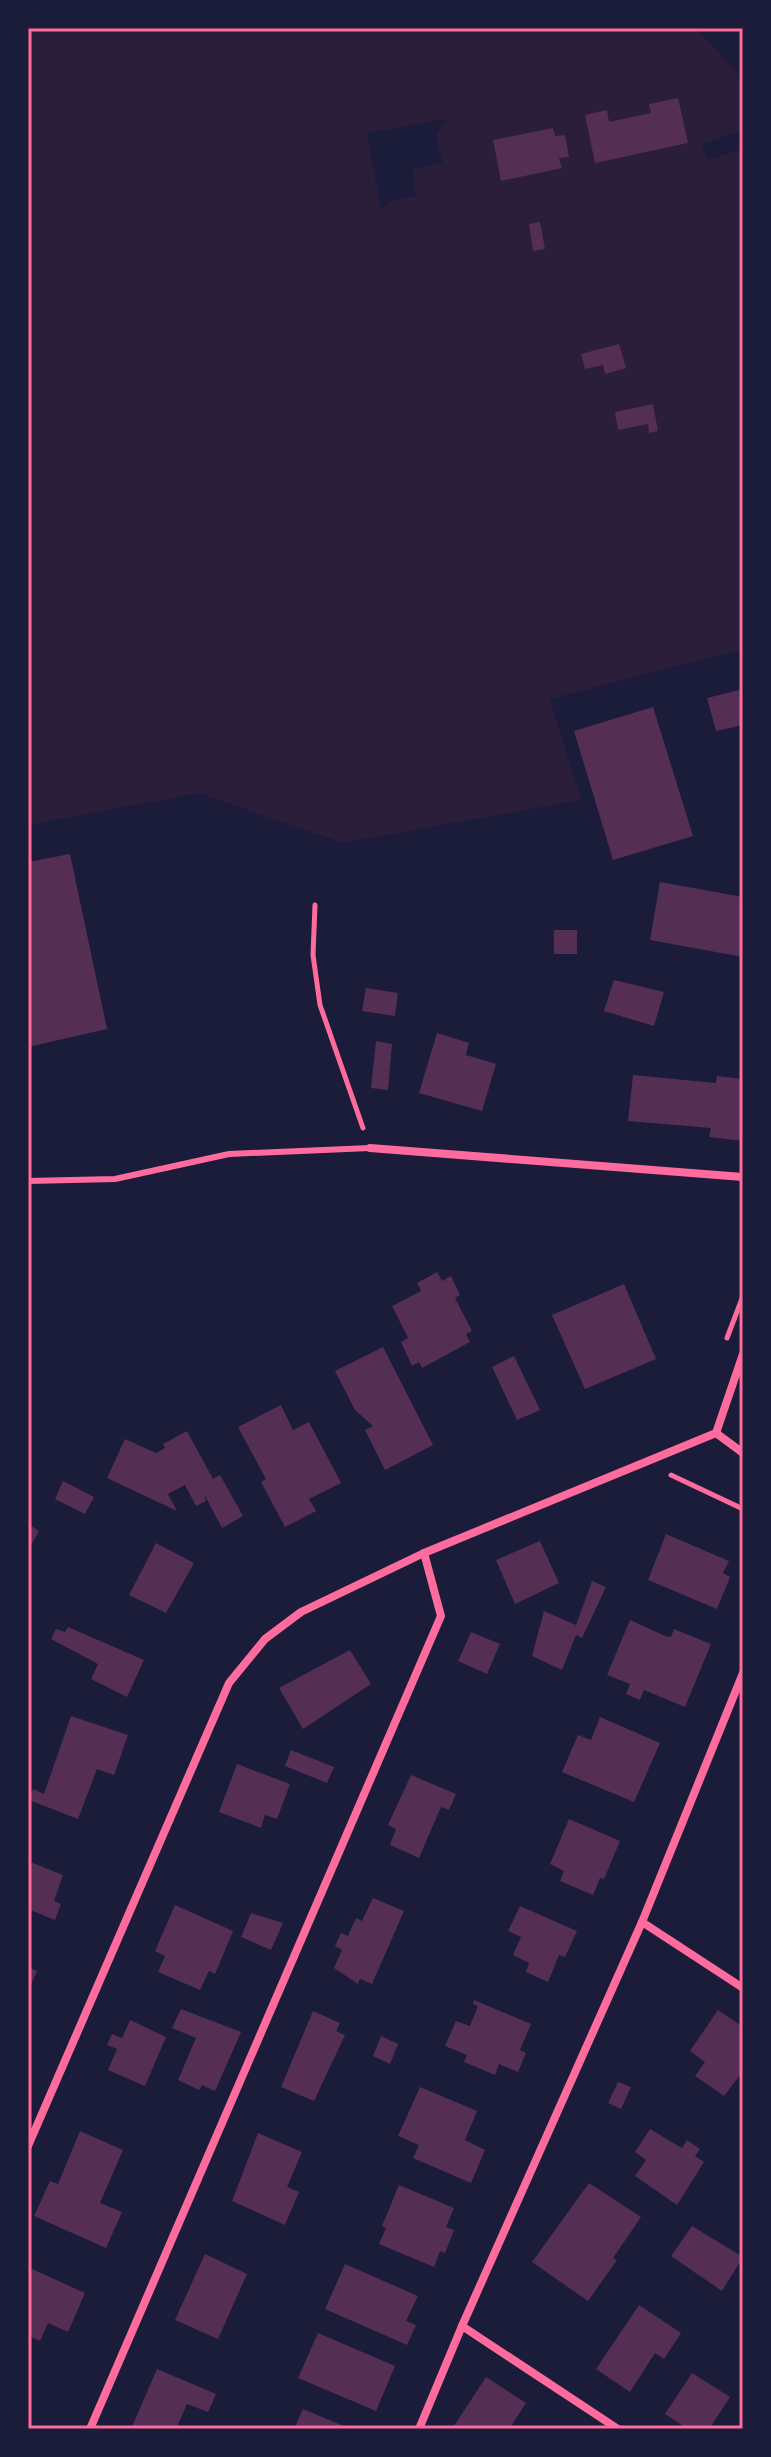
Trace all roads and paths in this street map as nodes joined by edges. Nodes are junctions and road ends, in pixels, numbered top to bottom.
1 (315, 905) dead end
2 (370, 1148) junction
3 (743, 1177) edge
4 (28, 1181) edge
5 (743, 1296) edge
6 (726, 1340) dead end
7 (743, 1354) edge
8 (716, 1433) junction
9 (743, 1453) edge
10 (655, 1457) junction
11 (743, 1509) edge
12 (424, 1553) junction
13 (743, 1673) edge
14 (642, 1922) junction
15 (743, 1988) edge
16 (28, 2146) edge
17 (462, 2326) junction
18 (90, 2429) edge
19 (419, 2429) edge
20 (618, 2429) edge

1 - 2 path
2 - 3 street
2 - 4 lane
5 - 6 path
7 - 8 street
8 - 9 street
8 - 10 street
10 - 11 path
10 - 12 street
12 - 16 street
12 - 18 street
13 - 14 street
14 - 15 street
14 - 17 street
17 - 19 street
17 - 20 street

